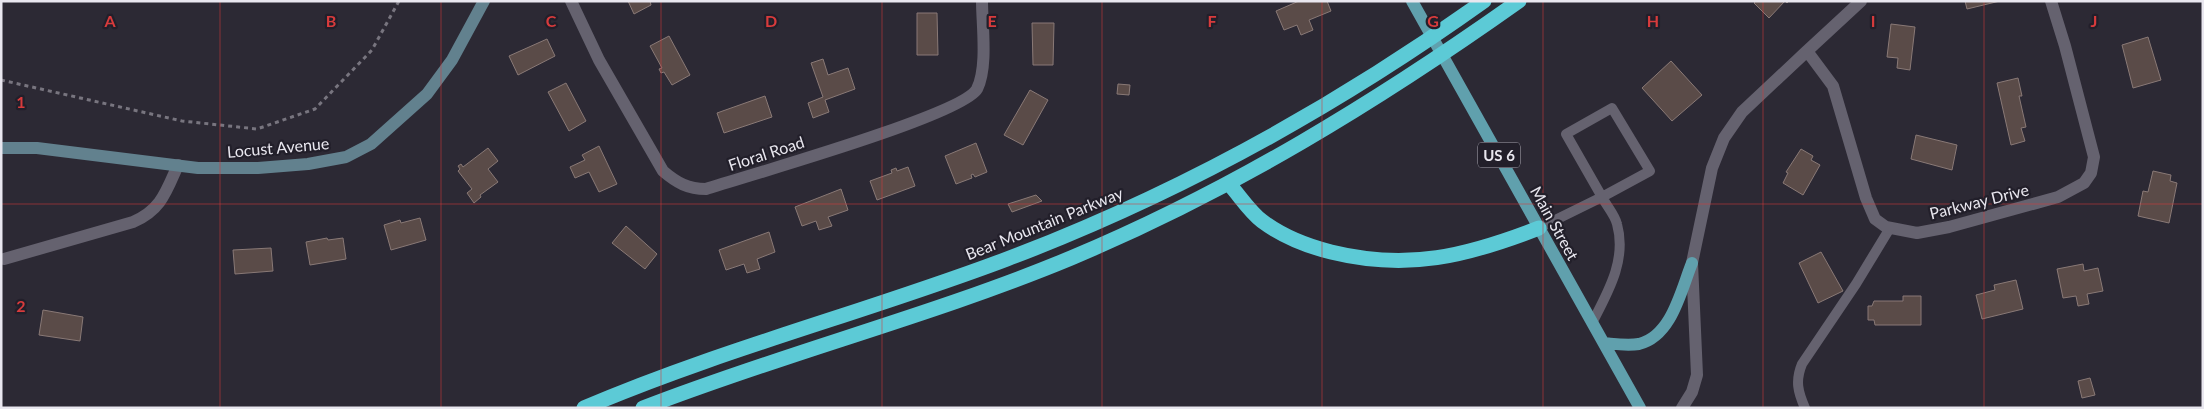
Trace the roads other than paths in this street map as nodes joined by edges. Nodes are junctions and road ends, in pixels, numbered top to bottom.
1 (484, 1) edge
2 (571, 1) edge
3 (982, 1) edge
4 (1412, 1) edge
5 (1484, 1) edge
6 (1519, 1) edge
7 (1861, 1) edge
8 (2052, 1) edge
9 (1808, 51) junction
10 (1636, 147) junction
11 (1, 148) edge
12 (1626, 152) dead end
13 (178, 165) junction
14 (1230, 184) junction
15 (1602, 197) junction
16 (1539, 228) junction
17 (1890, 228) junction
18 (4, 259) dead end
19 (1692, 263) junction
20 (1592, 323) junction
21 (1604, 343) junction
22 (584, 408) edge
23 (643, 408) edge
24 (1640, 408) edge
25 (1682, 408) edge
26 (1805, 408) edge

1 - 13 street, Locust Avenue
2 - 3 street, Floral Road
4 - 16 main road, Main Street / US 6
5 - 22 highway, Bear Mountain Parkway
6 - 14 highway
7 - 9 street
8 - 17 street, Parkway Drive
9 - 17 street
9 - 19 street
10 - 12 lane
10 - 15 lane
10 - 15 lane
11 - 13 street, Locust Avenue
13 - 18 street
14 - 16 highway
14 - 23 highway
15 - 16 lane
15 - 20 lane
16 - 20 main road, Main Street / US 6
17 - 26 lane
19 - 21 main road
19 - 25 street
20 - 21 main road, Main Street / US 6
21 - 24 main road, Main Street / US 6

